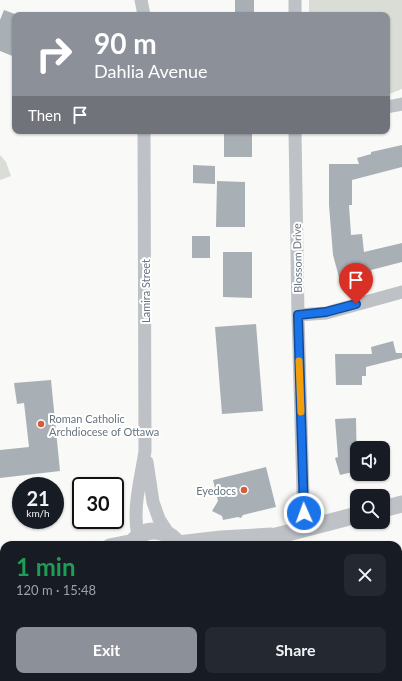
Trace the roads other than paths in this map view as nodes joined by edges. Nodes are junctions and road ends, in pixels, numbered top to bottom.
1 (141, 0) edge
2 (295, 0) edge
3 (144, 12) edge
4 (295, 12) edge
5 (402, 104) edge
6 (390, 106) edge
7 (144, 134) edge
8 (295, 134) edge
9 (402, 292) edge
10 (298, 315) junction
11 (145, 451) junction
12 (402, 504) edge
13 (390, 507) edge
14 (350, 517) edge
15 (304, 528) junction
16 (134, 540) edge
17 (176, 541) edge
18 (276, 541) edge

1 - 3 street
2 - 4 street
5 - 6 street
7 - 11 street, Lamira Street
8 - 10 street, Blossom Drive
9 - 10 street
10 - 15 street, Blossom Drive
11 - 16 street, Lamira Street
11 - 17 street, Lamira Street
12 - 13 street
14 - 15 street
15 - 18 street
16 - 17 street
17 - 18 street

